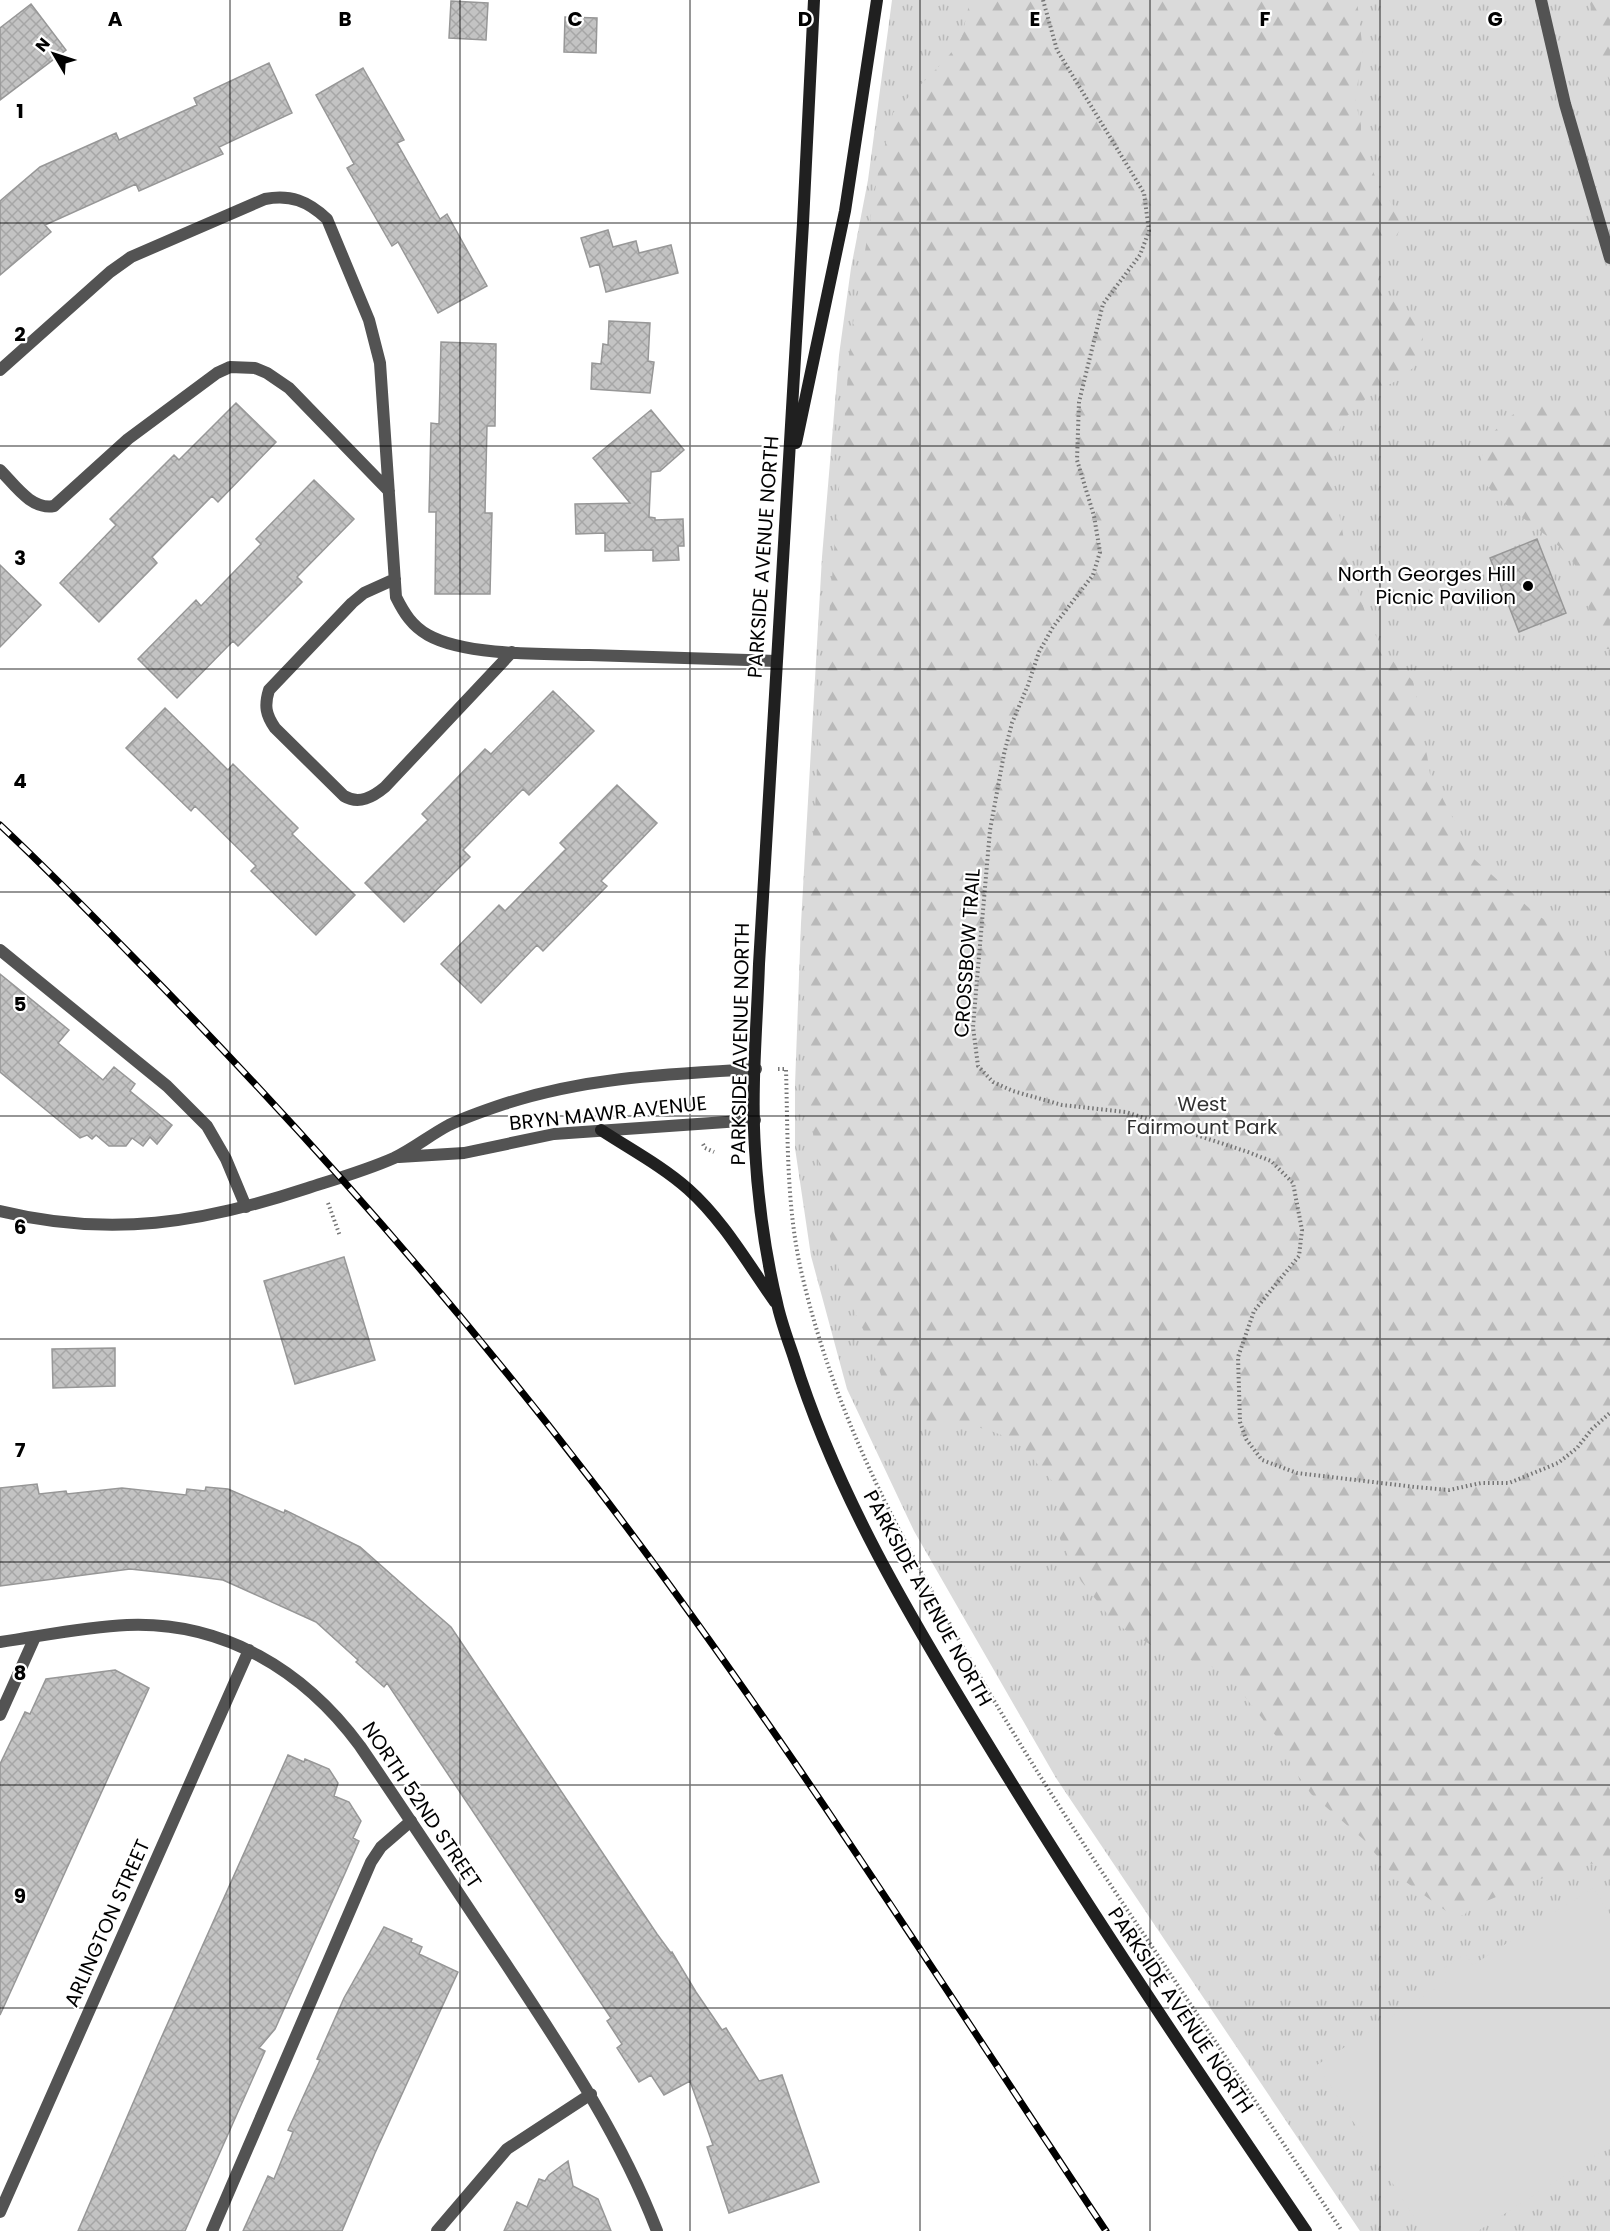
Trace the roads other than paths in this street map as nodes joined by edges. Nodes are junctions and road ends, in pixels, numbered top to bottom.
1 (813, 0) edge
2 (877, 0) edge
3 (1541, 0) edge
4 (1610, 258) edge
5 (0, 370) edge
6 (0, 470) edge
7 (788, 483) junction
8 (389, 490) junction
9 (395, 579) junction
10 (512, 652) junction
11 (776, 661) junction
12 (0, 950) edge
13 (756, 1069) junction
14 (755, 1120) junction
15 (601, 1130) junction
16 (394, 1158) junction
17 (246, 1208) junction
18 (0, 1211) edge
19 (777, 1305) junction
20 (35, 1636) junction
21 (0, 1642) edge
22 (249, 1650) junction
23 (0, 1715) edge
24 (411, 1821) junction
25 (591, 2094) junction
26 (0, 2212) edge
27 (212, 2231) edge
28 (437, 2231) edge
29 (657, 2231) edge
30 (1306, 2231) edge

1 - 7 main road, PARKSIDE AVENUE NORTH
2 - 7 main road
3 - 4 street
5 - 8 street
6 - 8 street
7 - 11 main road, PARKSIDE AVENUE NORTH
8 - 9 street
9 - 10 street
9 - 10 street
10 - 11 street
11 - 13 main road, PARKSIDE AVENUE NORTH
12 - 17 street
13 - 14 main road, PARKSIDE AVENUE NORTH
13 - 16 street, BRYN MAWR AVENUE
14 - 15 street, BRYN MAWR AVENUE
14 - 19 main road, PARKSIDE AVENUE NORTH
15 - 16 street, BRYN MAWR AVENUE
15 - 19 main road
16 - 17 street, BRYN MAWR AVENUE
17 - 18 street, BRYN MAWR AVENUE
19 - 30 main road, PARKSIDE AVENUE NORTH
20 - 21 street, NORTH 52ND STREET
20 - 22 street, NORTH 52ND STREET
20 - 23 street
22 - 24 street, NORTH 52ND STREET
22 - 26 street, ARLINGTON STREET
24 - 25 street, NORTH 52ND STREET
24 - 27 street
25 - 28 street
25 - 29 street, NORTH 52ND STREET

